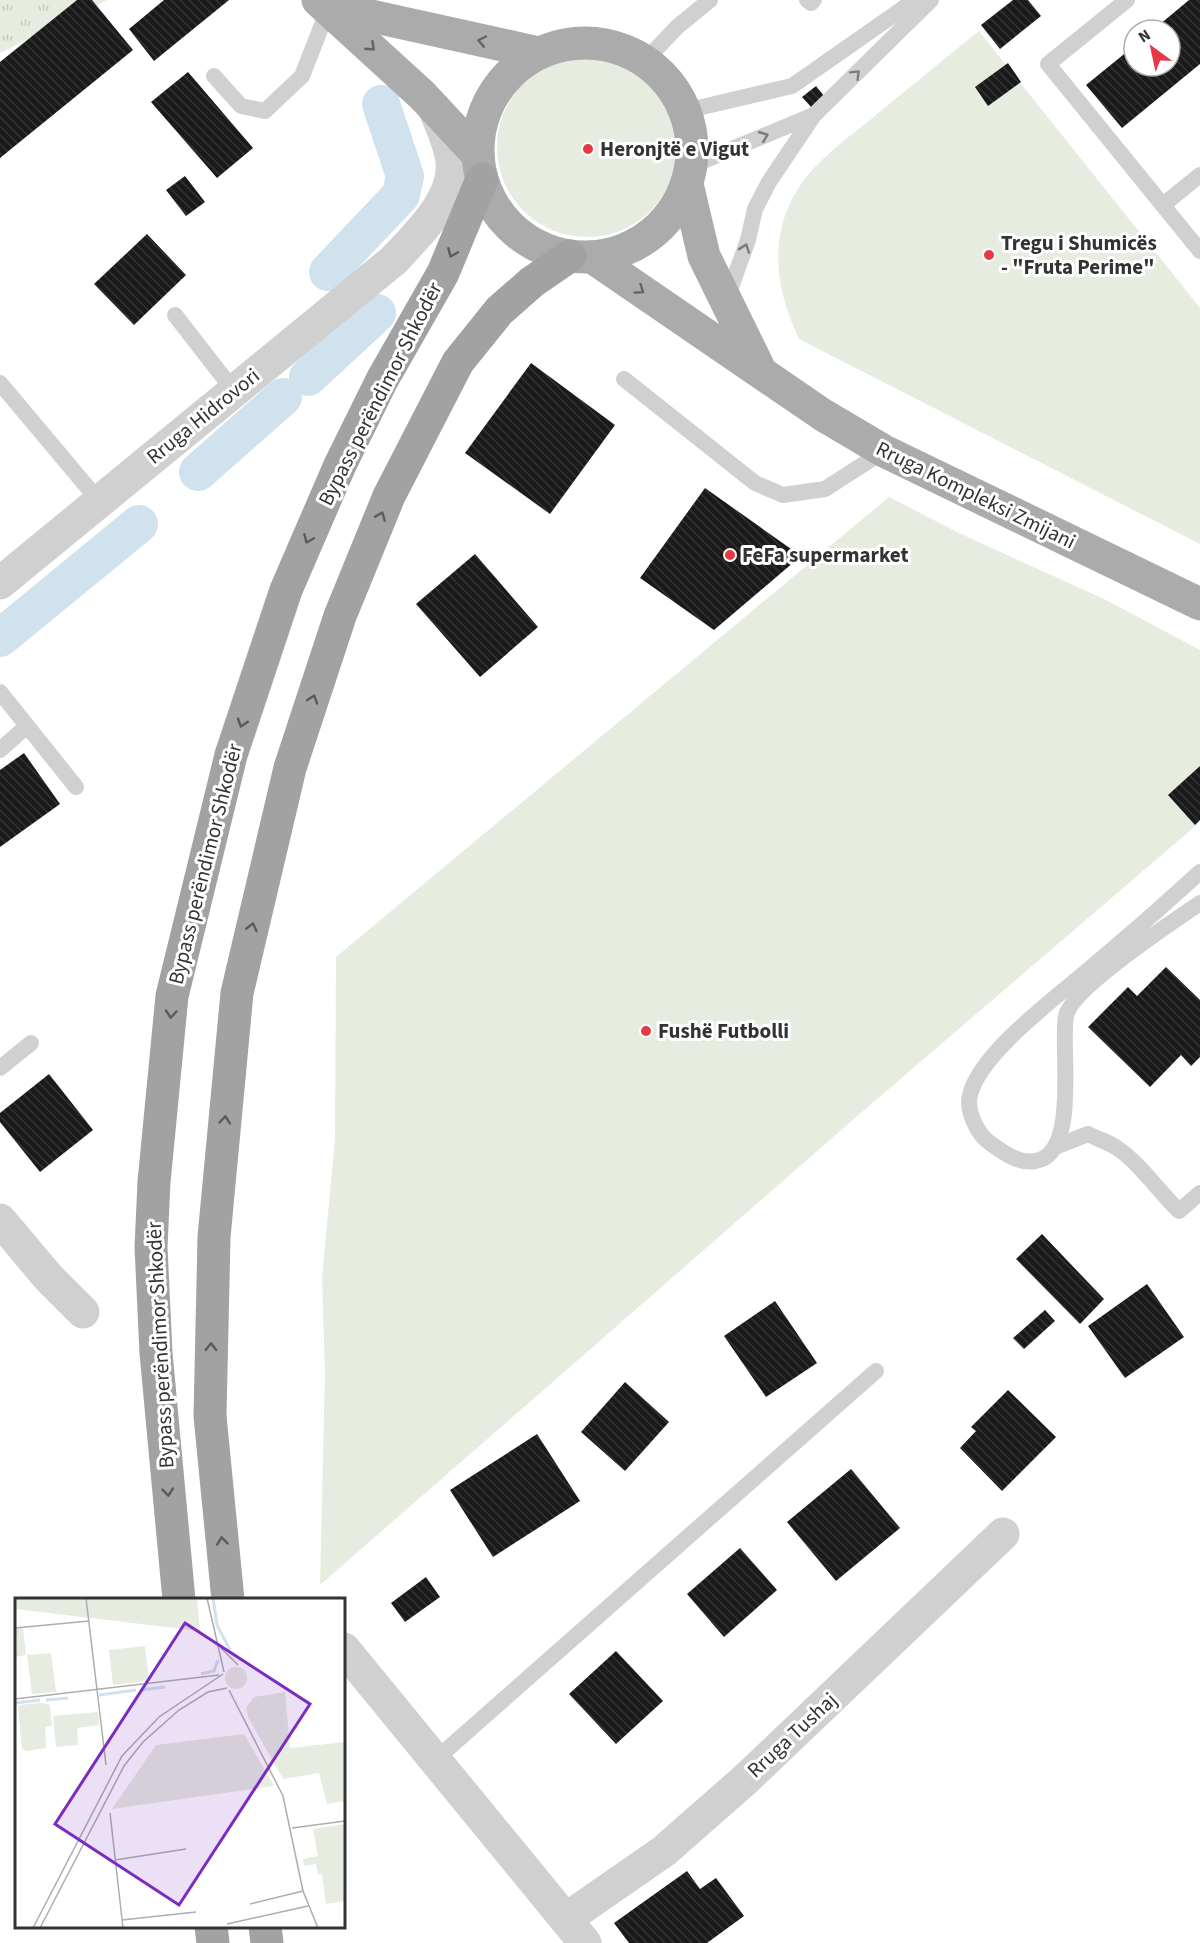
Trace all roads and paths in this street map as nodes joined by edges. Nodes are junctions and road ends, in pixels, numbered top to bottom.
1 (710, 0) edge
2 (807, 0) edge
3 (814, 0) edge
4 (915, 0) edge
5 (931, 0) edge
6 (1128, 0) edge
7 (323, 4) edge
8 (539, 53) junction
9 (645, 61) junction
10 (214, 76) dead end
11 (435, 108) junction
12 (685, 111) junction
13 (814, 115) junction
14 (480, 170) junction
15 (689, 175) junction
16 (1200, 175) edge
17 (1163, 205) junction
18 (405, 248) junction
19 (1200, 251) edge
20 (581, 257) junction
21 (725, 303) junction
22 (175, 315) dead end
23 (761, 371) junction
24 (624, 380) dead end
25 (0, 383) edge
26 (234, 391) junction
27 (884, 451) junction
28 (99, 501) junction
29 (0, 583) edge
30 (1200, 604) edge
31 (0, 692) edge
32 (27, 726) junction
33 (0, 750) edge
34 (76, 787) dead end
35 (1200, 872) edge
36 (1200, 903) edge
37 (31, 1043) dead end
38 (0, 1068) edge
39 (1055, 1147) junction
40 (1200, 1193) edge
41 (0, 1220) edge
42 (83, 1312) dead end
43 (876, 1371) dead end
44 (1003, 1534) dead end
45 (179, 1598) edge
46 (228, 1598) edge
47 (345, 1650) edge
48 (435, 1760) junction
49 (211, 1928) edge
50 (265, 1928) edge
51 (575, 1931) edge
52 (213, 1943) edge
53 (267, 1943) edge

1 - 9 lane
2 - 3 lane
4 - 12 lane
13 -> 5 lane
6 - 17 lane
8 -> 7 main road
7 - 10 lane
7 -> 11 main road
8 - 9 main road
8 - 14 main road
9 - 12 main road
11 - 14 main road
11 - 18 street, Rruga Hidrovori
12 - 15 main road
15 -> 13 lane
21 -> 13 lane
14 - 18 street, Rruga Hidrovori
14 - 20 main road
14 -> 45 highway, Bypass perëndimor Shkodër
15 - 20 main road
15 - 21 main road, Rruga Kompleksi Zmijani
16 - 17 lane
17 - 19 lane
18 - 26 street, Rruga Hidrovori
20 -> 23 main road, Rruga Kompleksi Zmijani
46 -> 20 highway
21 - 23 main road, Rruga Kompleksi Zmijani
22 - 26 lane
23 - 27 main road, Rruga Kompleksi Zmijani
24 - 27 lane
25 - 28 lane
26 - 28 street, Rruga Hidrovori
27 - 30 main road, Rruga Kompleksi Zmijani
28 - 29 street, Rruga Hidrovori
31 - 32 lane
32 - 33 lane
32 - 34 lane
35 - 39 lane
36 - 39 lane
37 - 38 lane
39 - 40 lane
41 - 42 street
43 - 48 lane
44 - 51 street, Rruga Tushaj
47 - 48 street, Rruga Tushaj
48 - 51 street, Rruga Tushaj
49 - 52 highway
50 - 53 highway

